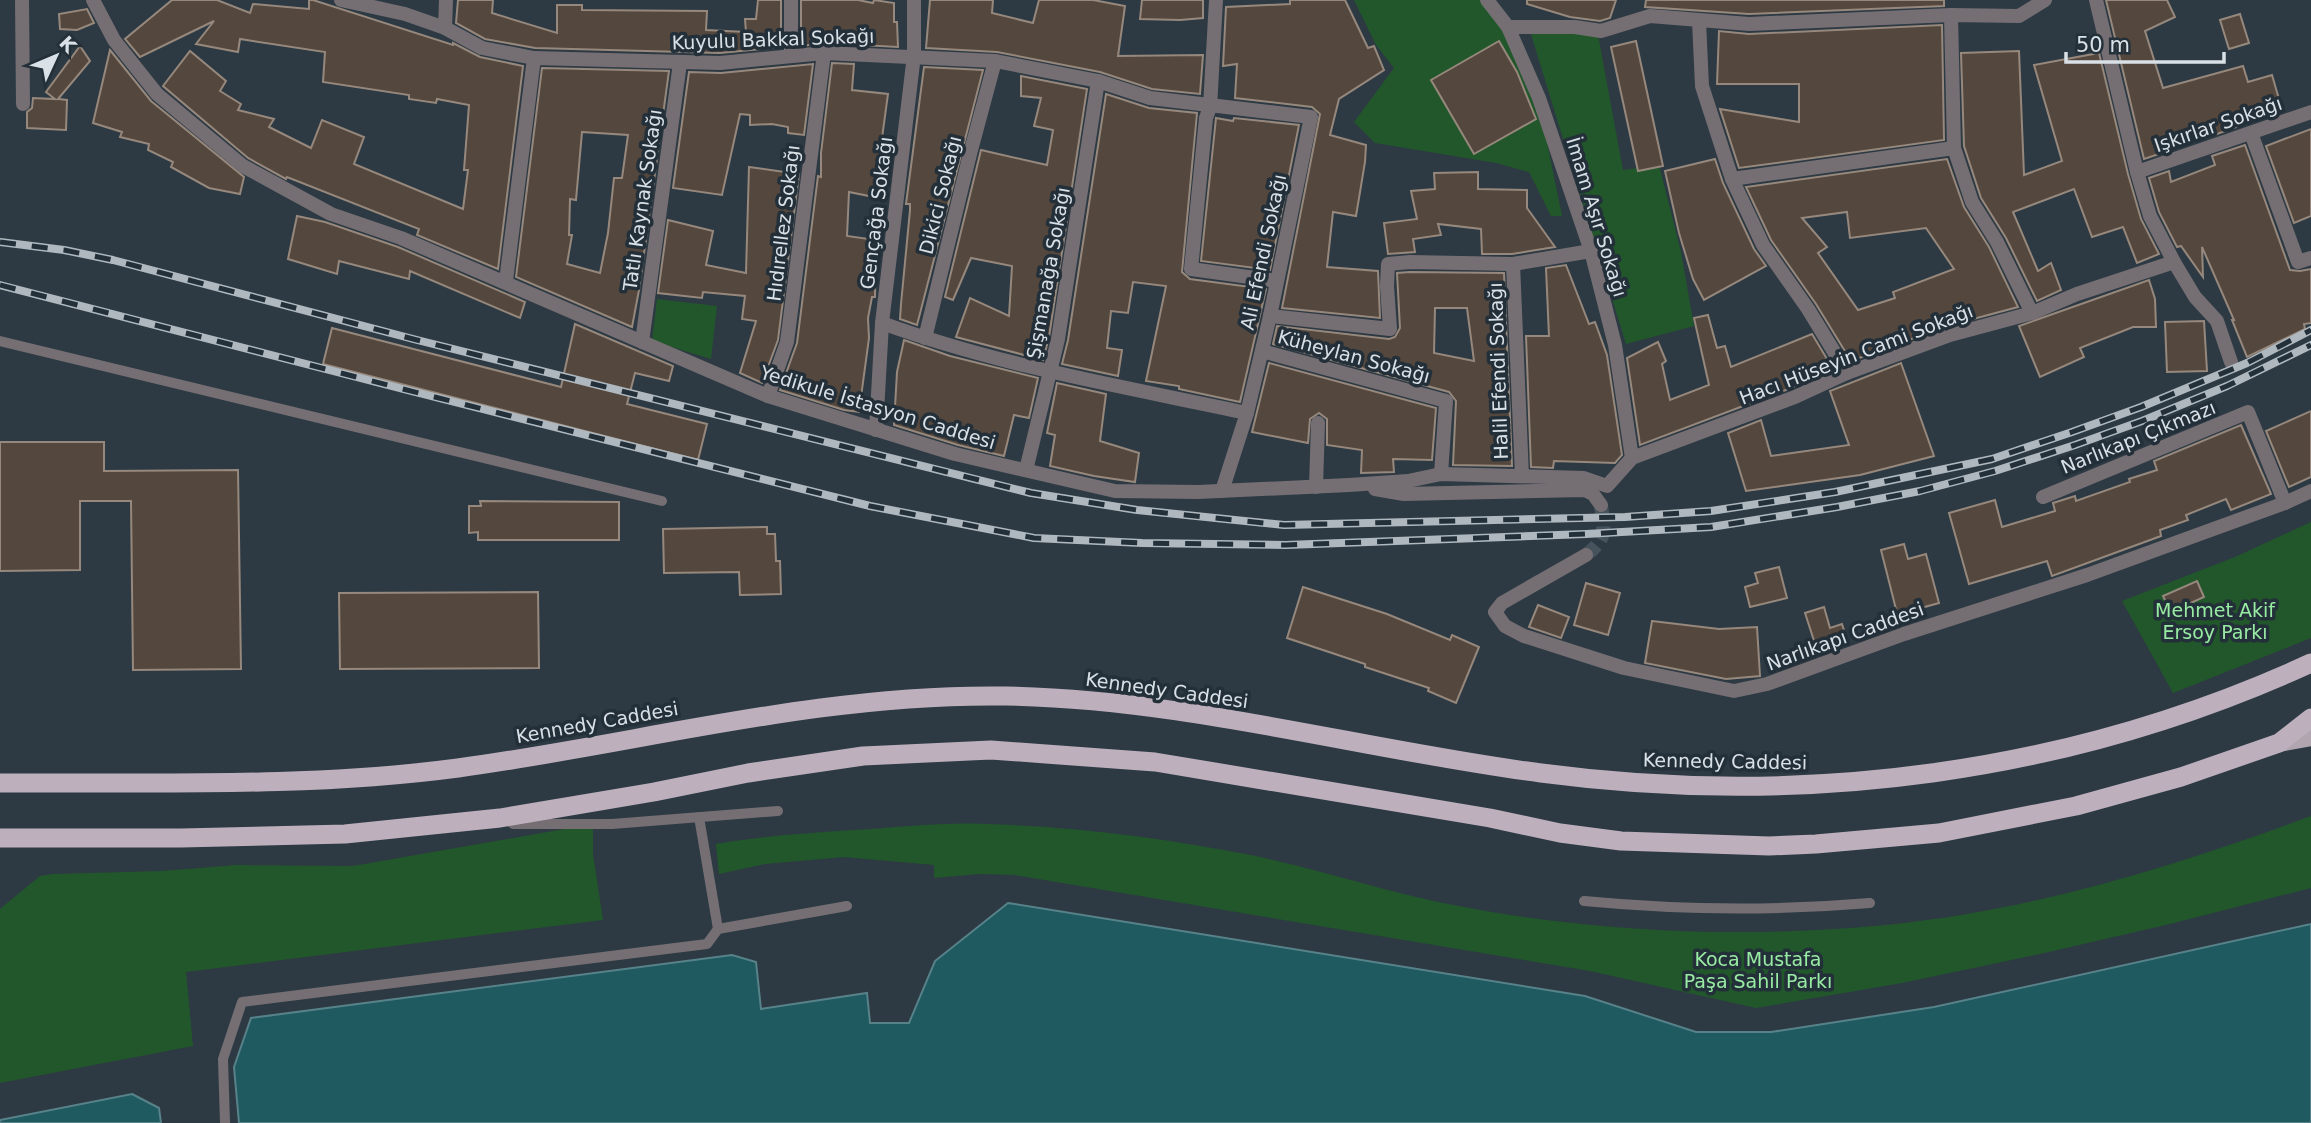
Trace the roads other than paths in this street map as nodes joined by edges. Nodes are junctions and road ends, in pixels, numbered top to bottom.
1 (22, 0) edge
2 (93, 0) edge
3 (341, 0) edge
4 (446, 0) edge
5 (791, 0) edge
6 (914, 0) edge
7 (1216, 0) edge
8 (2045, 0) edge
9 (2096, 0) edge
10 (1489, 1) edge
11 (1951, 15) junction
12 (1699, 21) junction
13 (1508, 27) junction
14 (445, 28) junction
15 (824, 53) junction
16 (791, 55) junction
17 (914, 55) junction
18 (534, 58) junction
19 (995, 61) junction
20 (680, 63) junction
21 (1098, 81) junction
22 (23, 104) dead end
23 (1210, 107) junction
24 (2311, 112) edge
25 (2251, 134) junction
26 (1954, 148) junction
27 (2137, 172) junction
28 (1732, 179) junction
29 (1591, 251) junction
30 (2311, 258) edge
31 (2174, 262) junction
32 (1513, 264) junction
33 (506, 281) junction
34 (1277, 281) junction
35 (2032, 313) junction
36 (1270, 316) junction
37 (882, 323) junction
38 (925, 338) junction
39 (0, 341) edge
40 (642, 342) junction
41 (1262, 351) junction
42 (2231, 362) dead end
43 (1051, 372) junction
44 (1847, 373) junction
45 (768, 396) junction
46 (1247, 413) junction
47 (1318, 423) dead end
48 (876, 430) junction
49 (1632, 458) junction
50 (1026, 470) junction
51 (1441, 474) junction
52 (1522, 476) junction
53 (1349, 485) junction
54 (1316, 487) junction
55 (1222, 491) junction
56 (2311, 491) edge
57 (2043, 497) dead end
58 (662, 501) dead end
59 (2285, 503) junction
60 (1601, 505) dead end
61 (1586, 555) tunnel mouth
62 (2311, 663) edge
63 (2311, 718) edge
64 (2311, 737) edge
65 (2279, 743) junction
66 (0, 783) edge
67 (778, 811) dead end
68 (699, 817) junction
69 (454, 823) junction
70 (0, 838) edge
71 (1584, 901) dead end
72 (1870, 903) dead end
73 (847, 906) dead end
74 (718, 929) junction
75 (225, 1123) edge

1 - 22 street
2 - 33 street, Yedikule İstasyon Caddesi
3 - 14 street, Kuyulu Bakkal Sokağı
4 - 14 street
5 - 16 street
6 - 17 street, Gençağa Sokağı
7 - 23 street
8 - 11 street
9 - 27 street
10 - 13 street, İmam Aşır Sokağı
11 - 12 street
11 - 26 street
12 - 13 street
12 - 28 street
13 - 29 street, İmam Aşır Sokağı
14 - 18 street, Kuyulu Bakkal Sokağı
15 - 16 street, Kuyulu Bakkal Sokağı
15 - 17 street, Kuyulu Bakkal Sokağı
15 - 45 street, Hıdırellez Sokağı
16 - 20 street, Kuyulu Bakkal Sokağı
17 - 19 street, Kuyulu Bakkal Sokağı
17 - 37 street, Gençağa Sokağı
18 - 20 street, Kuyulu Bakkal Sokağı
18 - 33 street
19 - 21 street, Kuyulu Bakkal Sokağı
19 - 38 street, Dikici Sokağı
20 - 40 street, Tatlı Kaynak Sokağı
21 - 23 street, Kuyulu Bakkal Sokağı
21 - 43 street, Şişmanağa Sokağı
23 - 34 street
23 - 34 street, Ali Efendi Sokağı
24 - 25 street, Işkırlar Sokağı
25 - 27 street, Işkırlar Sokağı
25 - 30 street
26 - 28 street
26 - 35 street
27 - 31 street
28 - 44 street
29 - 32 street
29 - 49 street, İmam Aşır Sokağı
31 - 35 street, Hacı Hüseyin Cami Sokağı
31 - 42 street
32 - 36 street
32 - 52 street, Halil Efendi Sokağı
33 - 40 street, Yedikule İstasyon Caddesi
34 - 36 street, Ali Efendi Sokağı
35 - 44 street, Hacı Hüseyin Cami Sokağı
36 - 41 street, Ali Efendi Sokağı
37 - 38 street
37 - 48 street, Gençağa Sokağı
38 - 43 street
39 - 58 lane
40 - 45 street, Yedikule İstasyon Caddesi
41 - 46 street, Ali Efendi Sokağı
41 - 51 street, Küheylan Sokağı
43 - 46 street
43 - 50 street, Şişmanağa Sokağı
44 - 49 street, Hacı Hüseyin Cami Sokağı
45 - 48 street, Yedikule İstasyon Caddesi
46 - 55 street, Ali Efendi Sokağı
47 - 54 street
48 - 50 street, Yedikule İstasyon Caddesi
49 - 52 street, Yedikule İstasyon Caddesi
50 - 55 street, Yedikule İstasyon Caddesi
51 - 52 street, Yedikule İstasyon Caddesi
51 - 53 street, Yedikule İstasyon Caddesi
53 - 54 street, Yedikule İstasyon Caddesi
53 - 60 street
54 - 55 street, Yedikule İstasyon Caddesi
56 - 59 street, Narlıkapı Caddesi
57 - 59 street, Narlıkapı Çıkmazı
59 - 61 street, Narlıkapı Caddesi
62 - 66 highway, Kennedy Caddesi
63 - 65 highway
64 - 65 main road
65 - 69 highway
67 - 68 lane
68 - 69 lane
68 - 74 lane
69 - 70 highway
71 - 72 lane
73 - 74 lane
74 - 75 lane

